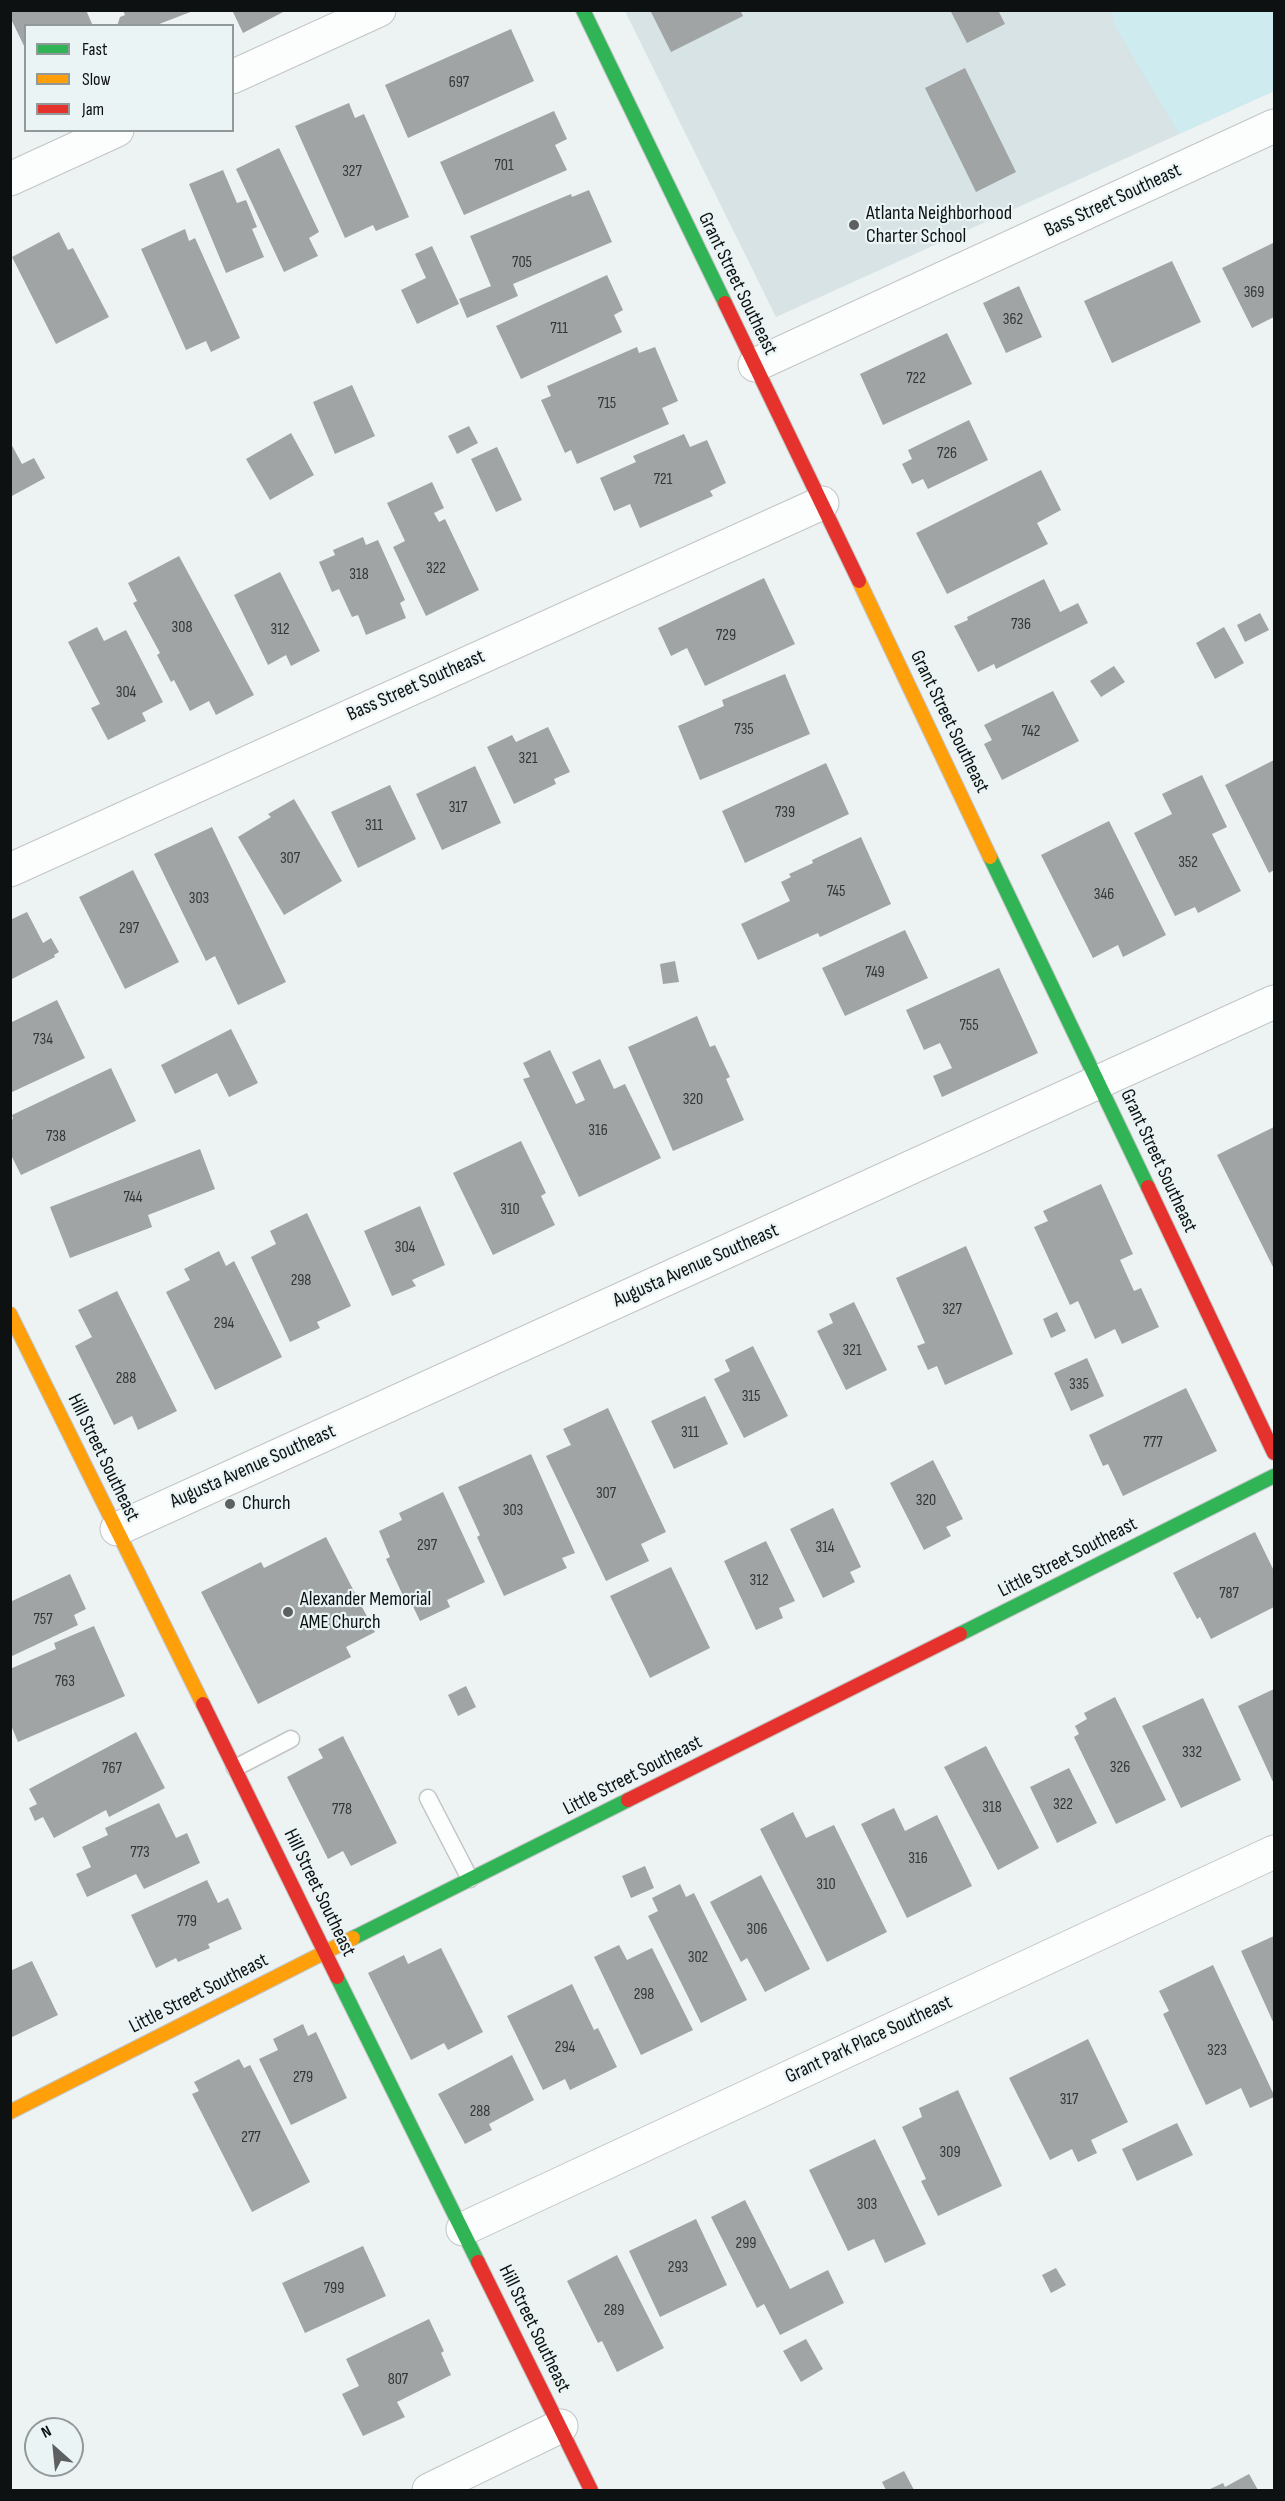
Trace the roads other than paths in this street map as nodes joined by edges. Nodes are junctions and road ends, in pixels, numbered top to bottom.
1 (379, 10) edge
2 (583, 10) edge
3 (234, 76) edge
4 (1275, 126) edge
5 (113, 132) edge
6 (10, 179) edge
7 (755, 365) junction
8 (822, 503) junction
9 (10, 870) edge
10 (1275, 1002) edge
11 (1099, 1082) junction
12 (10, 1314) edge
13 (1275, 1453) edge
14 (1275, 1476) edge
15 (117, 1529) junction
16 (291, 1739) dead end
17 (235, 1768) junction
18 (428, 1798) dead end
19 (1275, 1852) edge
20 (470, 1880) junction
21 (326, 1951) junction
22 (10, 2112) edge
23 (463, 2229) junction
24 (561, 2426) junction
25 (429, 2490) edge
26 (591, 2490) edge

1 - 3 street
2 - 7 street, Grant Street Southeast
4 - 7 street, Bass Street Southeast
5 - 6 street
7 - 8 street, Grant Street Southeast
8 - 9 street, Bass Street Southeast
8 - 11 street, Grant Street Southeast
10 - 11 street, Augusta Avenue Southeast
11 - 13 street, Grant Street Southeast
11 - 15 street, Augusta Avenue Southeast
12 - 15 street, Hill Street Southeast
14 - 20 street, Little Street Southeast
15 - 17 street, Hill Street Southeast
16 - 17 lane
17 - 21 street, Hill Street Southeast
18 - 20 lane
19 - 23 street, Grant Park Place Southeast
20 - 21 street, Little Street Southeast
21 - 22 street, Little Street Southeast
21 - 23 street, Hill Street Southeast
23 - 24 street, Hill Street Southeast
24 - 25 street
24 - 26 street, Hill Street Southeast

